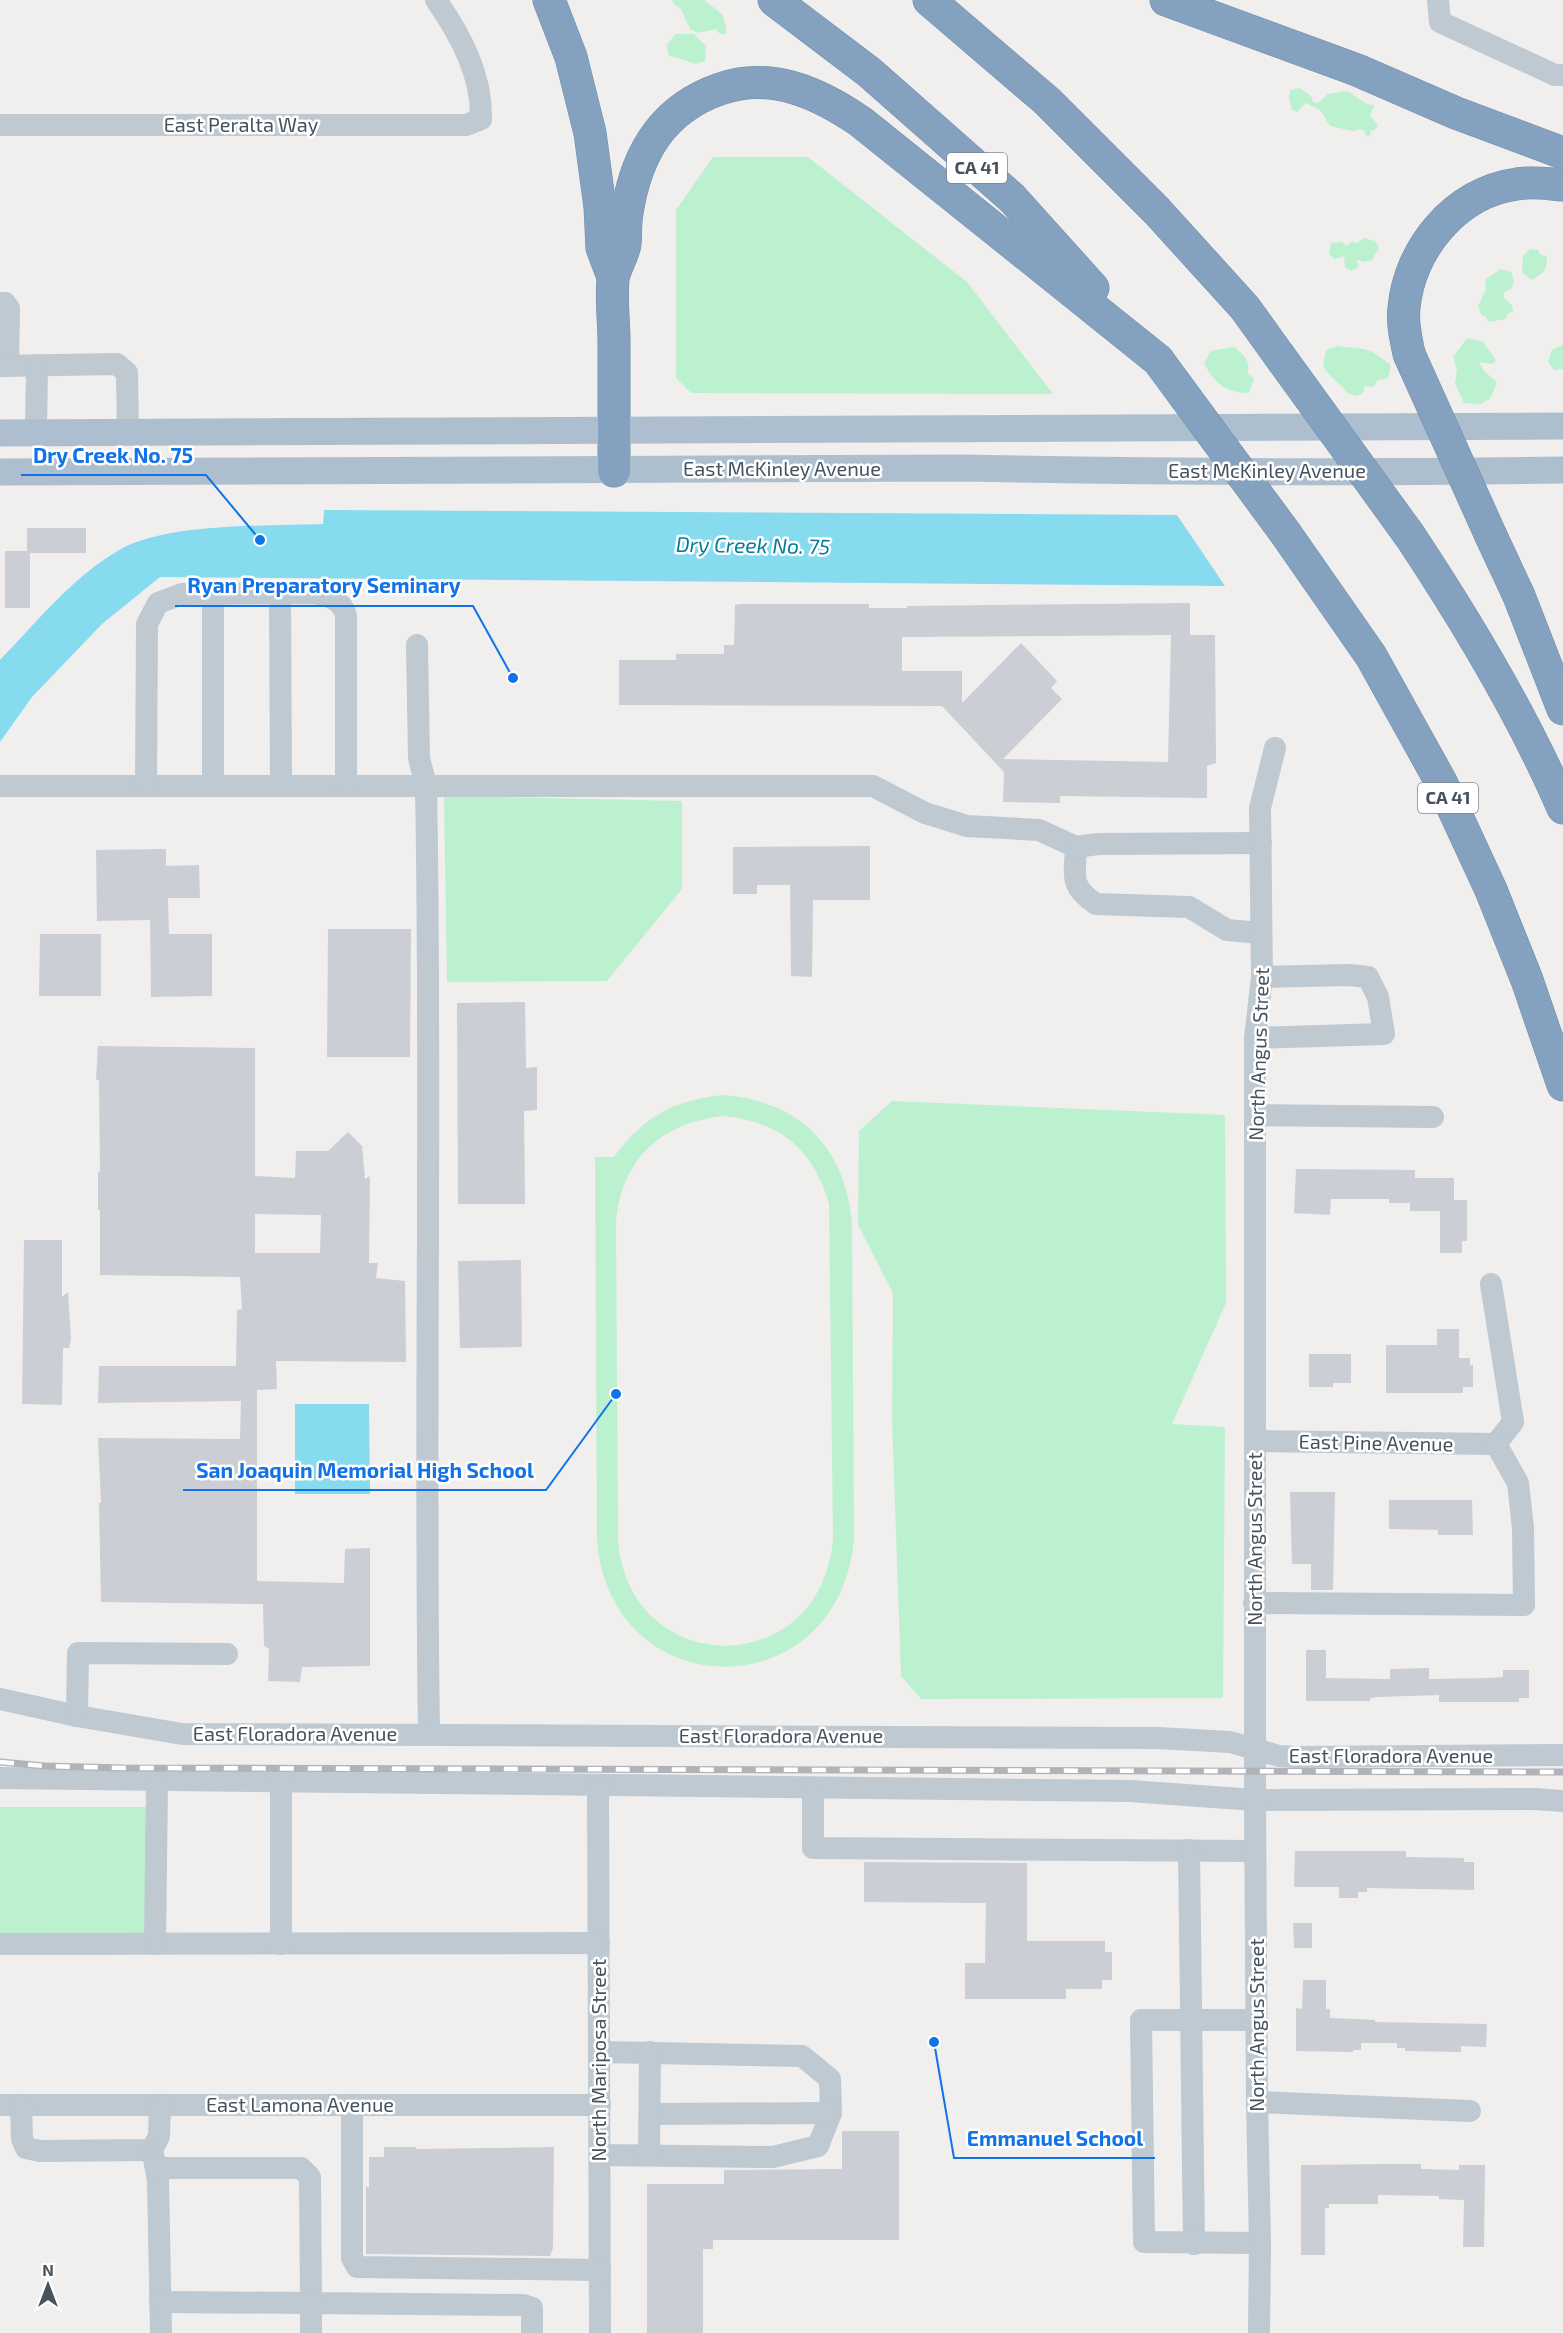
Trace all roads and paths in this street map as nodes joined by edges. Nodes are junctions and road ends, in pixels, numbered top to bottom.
1 (436, 0) edge
2 (549, 0) edge
3 (774, 0) edge
4 (929, 0) edge
5 (1166, 0) edge
6 (1438, 0) edge
7 (1563, 75) edge
8 (0, 125) edge
9 (1563, 153) edge
10 (1563, 185) edge
11 (613, 277) junction
12 (0, 303) edge
13 (1158, 360) junction
14 (37, 365) junction
15 (4, 366) edge
16 (1563, 426) edge
17 (614, 429) junction
18 (128, 432) junction
19 (0, 433) edge
20 (36, 433) junction
21 (1563, 470) edge
22 (614, 471) junction
23 (0, 472) edge
24 (280, 593) junction
25 (213, 594) junction
26 (417, 645) dead end
27 (1563, 709) edge
28 (1275, 748) dead end
29 (0, 786) edge
30 (146, 786) junction
31 (213, 786) junction
32 (280, 786) junction
33 (346, 786) junction
34 (426, 786) junction
35 (1563, 808) edge
36 (1261, 843) junction
37 (1076, 847) junction
38 (1261, 933) junction
39 (1262, 978) junction
40 (1255, 1038) junction
41 (1563, 1085) edge
42 (1256, 1114) junction
43 (1433, 1117) dead end
44 (1491, 1284) dead end
45 (1255, 1442) junction
46 (1497, 1444) junction
47 (1254, 1603) junction
48 (226, 1654) dead end
49 (0, 1699) edge
50 (77, 1716) junction
51 (429, 1734) junction
52 (1255, 1749) junction
53 (1563, 1755) edge
54 (0, 1778) edge
55 (158, 1781) junction
56 (281, 1782) junction
57 (598, 1787) junction
58 (813, 1788) junction
59 (1255, 1800) junction
60 (1563, 1801) edge
61 (1189, 1850) junction
62 (1255, 1851) junction
63 (599, 1943) junction
64 (0, 1944) edge
65 (155, 1944) junction
66 (280, 1944) junction
67 (1190, 2020) junction
68 (1256, 2020) junction
69 (599, 2052) junction
70 (650, 2052) junction
71 (1257, 2102) junction
72 (11, 2105) edge
73 (160, 2105) junction
74 (352, 2105) junction
75 (600, 2105) junction
76 (1470, 2111) dead end
77 (831, 2113) junction
78 (650, 2114) junction
79 (600, 2155) junction
80 (649, 2155) junction
81 (154, 2159) junction
82 (1260, 2243) junction
83 (1194, 2244) junction
84 (600, 2270) junction
85 (160, 2302) junction
86 (311, 2303) junction
87 (161, 2333) edge
88 (311, 2333) edge
89 (532, 2333) edge
90 (600, 2333) edge
91 (1259, 2333) edge

1 - 8 street, East Peralta Way
2 - 11 highway
3 - 13 highway, CA 41
4 - 35 highway, bridge
5 - 9 highway
6 - 7 street
10 - 27 highway, bridge
11 - 13 highway
11 - 17 highway
12 - 15 street
13 - 41 highway, CA 41, bridge
14 - 15 street
14 - 18 street
14 - 20 street
16 - 17 main road, East McKinley Avenue
17 - 18 main road, East McKinley Avenue
17 - 22 highway
18 - 20 main road, East McKinley Avenue
19 - 20 main road, East McKinley Avenue
21 - 22 main road, East McKinley Avenue
22 - 23 main road, East McKinley Avenue
24 - 25 street
24 - 32 street
24 - 33 street
25 - 30 street
25 - 31 street
26 - 34 street
28 - 36 street, North Angus Street
29 - 30 street
30 - 31 street
31 - 32 street
32 - 33 street
33 - 34 street
34 - 37 street
34 - 51 street
36 - 37 street
36 - 38 street, North Angus Street
37 - 38 street
38 - 39 street, North Angus Street
39 - 40 street, North Angus Street
39 - 40 street
40 - 42 street, North Angus Street
42 - 43 street
42 - 45 street, North Angus Street
44 - 46 street
45 - 46 street, East Pine Avenue
45 - 47 street, North Angus Street
46 - 47 street
47 - 52 street, North Angus Street
48 - 50 street
49 - 50 street, East Floradora Avenue
50 - 51 street, East Floradora Avenue
51 - 52 street, East Floradora Avenue
52 - 53 street, East Floradora Avenue
52 - 59 street, North Angus Street
54 - 55 street
55 - 56 street
55 - 65 street
56 - 57 street
56 - 66 street
57 - 58 street
57 - 63 street, North Mariposa Street
58 - 59 street
58 - 61 street
59 - 60 street
59 - 62 street, North Angus Street
61 - 62 street
61 - 67 street
62 - 68 street, North Angus Street
63 - 66 street
63 - 69 street, North Mariposa Street
64 - 65 street
65 - 66 street
67 - 68 street
67 - 83 street
67 - 83 street
68 - 71 street, North Angus Street
69 - 70 street
69 - 75 street, North Mariposa Street
70 - 77 street
70 - 78 street
71 - 76 street
71 - 82 street, North Angus Street
72 - 73 street, East Lamona Avenue
72 - 81 street
73 - 74 street, East Lamona Avenue
73 - 81 street
74 - 75 street, East Lamona Avenue
74 - 84 street
75 - 79 street, North Mariposa Street
77 - 78 street
77 - 80 street
78 - 80 street
79 - 80 street
79 - 84 street, North Mariposa Street
81 - 85 street
81 - 86 street
82 - 83 street
82 - 91 street, North Angus Street
84 - 90 street, North Mariposa Street
85 - 86 street
85 - 87 street
86 - 88 street
86 - 89 street

